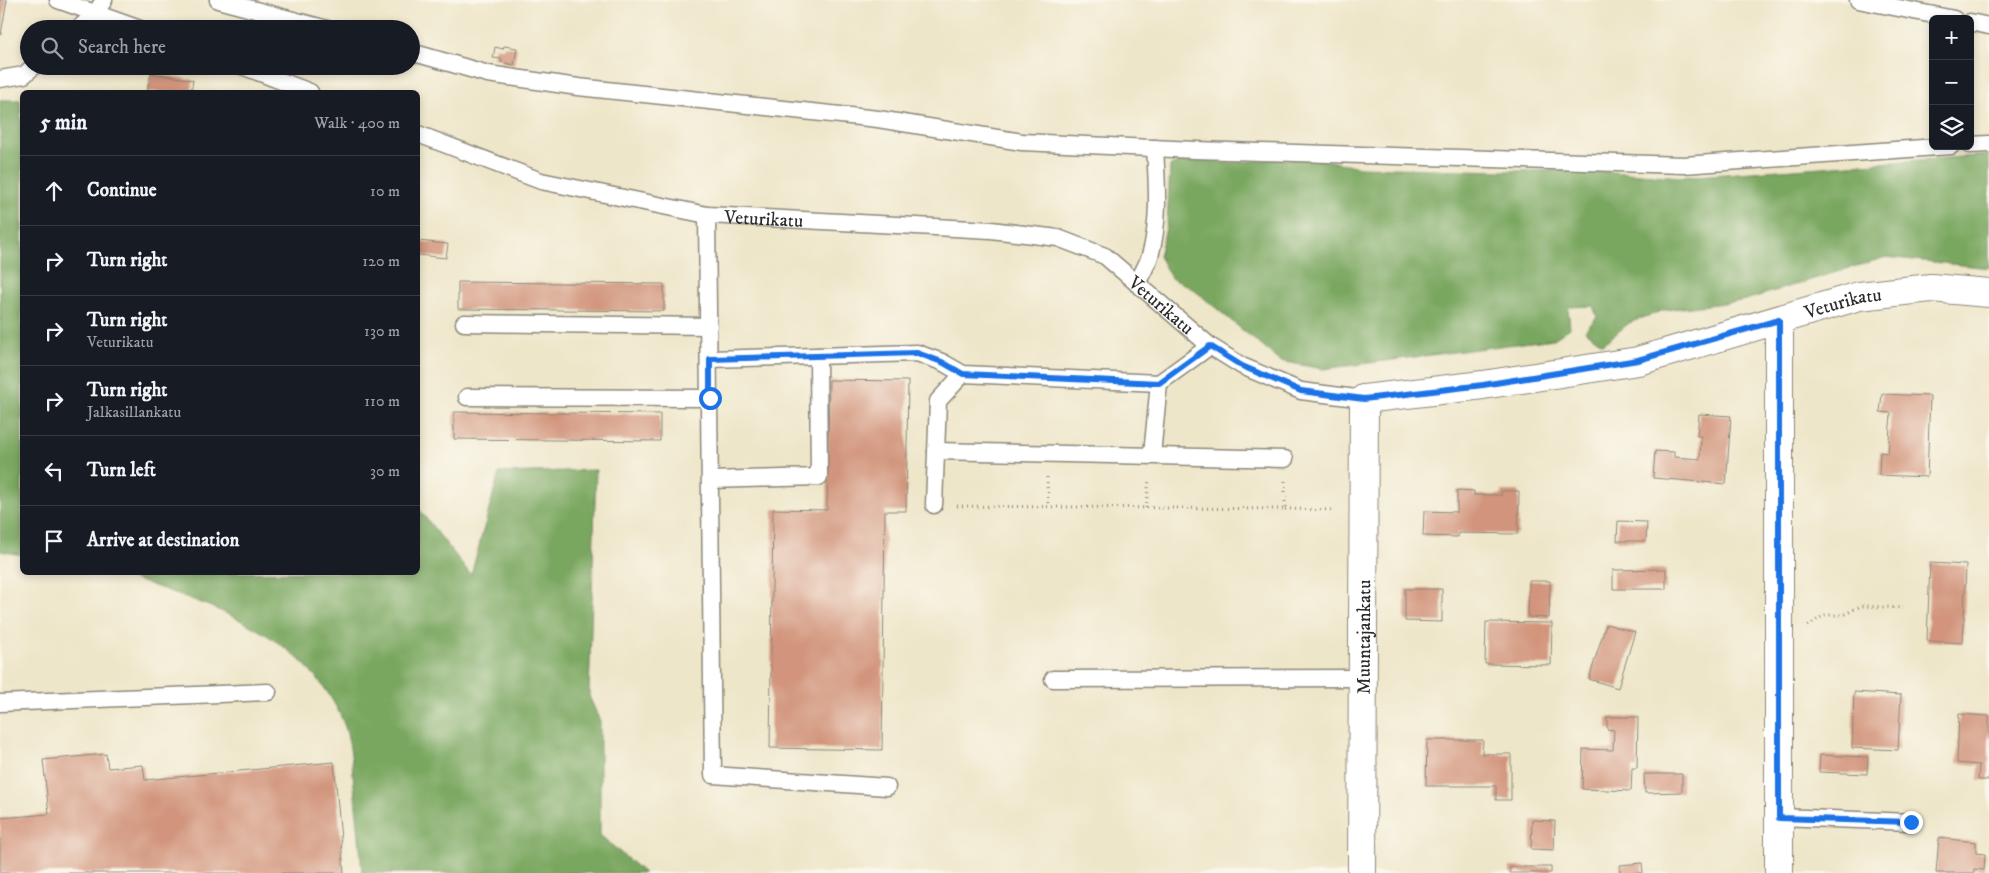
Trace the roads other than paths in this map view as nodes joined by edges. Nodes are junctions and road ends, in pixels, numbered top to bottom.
1 (58, 0) edge
2 (218, 0) edge
3 (1858, 0) edge
4 (100, 7) edge
5 (1934, 15) edge
6 (87, 20) edge
7 (124, 20) edge
8 (292, 20) edge
9 (1974, 23) edge
10 (1989, 26) edge
11 (420, 55) edge
12 (24, 75) edge
13 (266, 75) edge
14 (0, 80) edge
15 (305, 90) edge
16 (420, 135) edge
17 (1989, 144) edge
18 (1974, 145) edge
19 (1155, 148) junction
20 (1929, 148) edge
21 (707, 215) junction
22 (1137, 284) junction
23 (1989, 293) edge
24 (1779, 320) junction
25 (464, 323) dead end
26 (710, 326) junction
27 (1210, 346) junction
28 (818, 356) junction
29 (710, 359) junction
30 (963, 374) junction
31 (1159, 383) junction
32 (467, 397) dead end
33 (710, 398) junction
34 (1364, 399) junction
35 (936, 451) junction
36 (1152, 456) junction
37 (1285, 460) road end
38 (711, 480) junction
39 (934, 505) road end
40 (1363, 678) junction
41 (1053, 679) dead end
42 (268, 692) dead end
43 (0, 703) edge
44 (887, 788) dead end
45 (1779, 818) junction
46 (1911, 822) dead end
47 (1362, 873) edge
48 (1779, 873) edge

1 - 4 lane
2 - 8 lane
3 - 5 lane
4 - 6 lane
4 - 7 lane
9 - 10 lane
11 - 19 lane
12 - 14 lane
13 - 15 lane
16 - 21 lane, Veturikatu
17 - 18 lane
19 - 20 lane
19 - 22 lane
21 - 22 lane, Veturikatu
21 - 26 lane
22 - 27 lane, Veturikatu
23 - 24 street, Veturikatu
24 - 34 street, Veturikatu
24 - 45 street
25 - 26 lane
26 - 29 lane
27 - 31 lane
27 - 34 lane, Veturikatu
28 - 29 lane
28 - 30 lane
28 - 38 lane
29 - 33 lane
30 - 31 lane
30 - 35 lane
31 - 36 lane
32 - 33 lane
33 - 38 lane
34 - 40 street, Muuntajankatu
35 - 36 lane
35 - 39 lane
36 - 37 lane
38 - 44 lane
40 - 41 lane
40 - 47 street, Muuntajankatu
42 - 43 lane
45 - 46 lane
45 - 48 street

